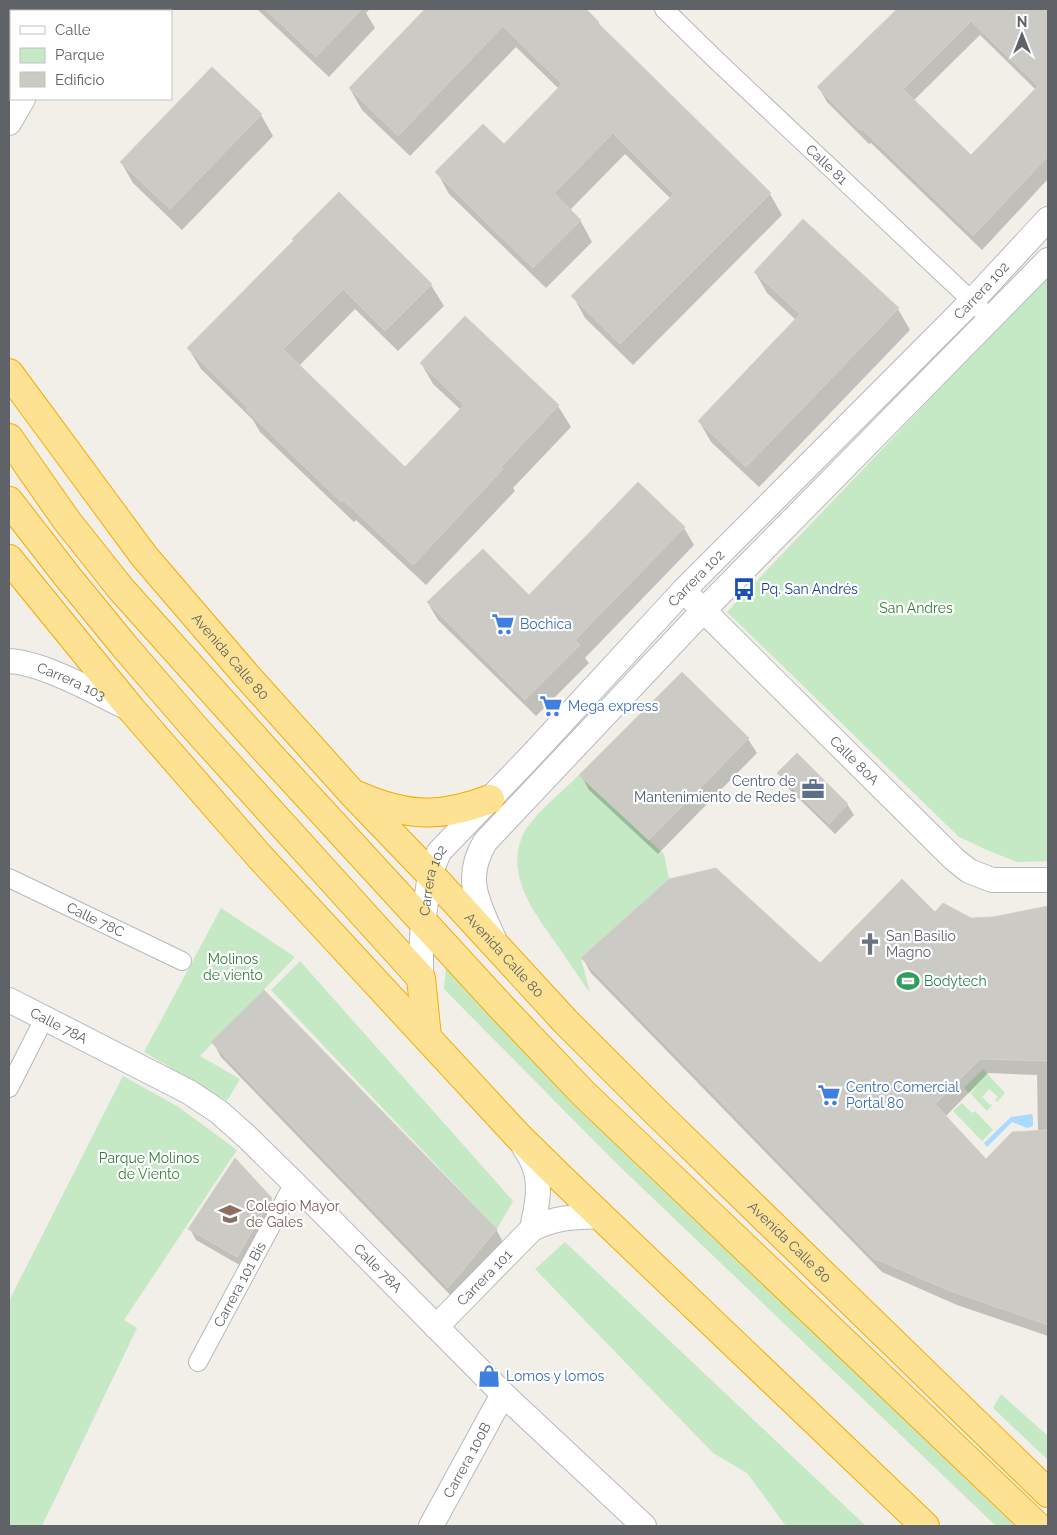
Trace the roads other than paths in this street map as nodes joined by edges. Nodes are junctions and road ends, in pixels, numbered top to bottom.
1 (664, 9) edge
2 (22, 100) edge
3 (9, 123) edge
4 (1048, 219) edge
5 (1048, 260) edge
6 (972, 301) junction
7 (991, 319) junction
8 (9, 373) edge
9 (9, 438) edge
10 (9, 500) edge
11 (9, 559) edge
12 (683, 591) junction
13 (703, 610) junction
14 (9, 661) edge
15 (132, 710) junction
16 (352, 793) junction
17 (490, 799) junction
18 (430, 874) junction
19 (9, 878) edge
20 (1048, 880) edge
21 (423, 923) junction
22 (500, 952) junction
23 (182, 961) dead end
24 (421, 978) junction
25 (9, 1000) edge
26 (44, 1018) junction
27 (427, 1037) junction
28 (9, 1088) edge
29 (518, 1136) junction
30 (294, 1183) junction
31 (601, 1216) junction
32 (532, 1229) junction
33 (436, 1327) junction
34 (198, 1362) dead end
35 (503, 1394) junction
36 (1048, 1493) edge
37 (430, 1526) edge
38 (644, 1526) edge
39 (925, 1526) edge
40 (1037, 1526) edge

1 - 6 street, Calle 81
2 - 3 street
4 - 6 street, Carrera 102
5 - 7 street, Carrera 102
6 - 7 street, Calle 81
6 - 12 street, Carrera 102
7 - 13 street, Carrera 102
8 - 16 highway, Avenida Calle 80
9 - 21 highway
10 - 24 highway
11 - 15 highway
12 - 13 street, Calle 80A
12 - 17 street, Carrera 102
13 - 20 street, Calle 80A
13 - 22 street, Carrera 102
14 - 15 street, Carrera 103
15 - 27 highway
16 - 17 highway
16 - 18 highway, Avenida Calle 80
17 - 18 street, Carrera 102
18 - 21 street, Carrera 102
18 - 22 highway, Avenida Calle 80
19 - 23 street, Calle 78C
21 - 24 street, Carrera 102
21 - 40 highway
22 - 36 highway, Avenida Calle 80
24 - 27 highway
25 - 26 street, Calle 78A
26 - 28 street
26 - 30 street, Calle 78A
27 - 29 highway
29 - 31 highway
29 - 32 street
30 - 33 street, Calle 78A
30 - 34 street, Carrera 101 Bis
31 - 32 street, Carrera 101
31 - 39 highway
32 - 33 street, Carrera 101
33 - 35 street, Calle 78A
35 - 37 street, Carrera 100B
35 - 38 street, Calle 78A

